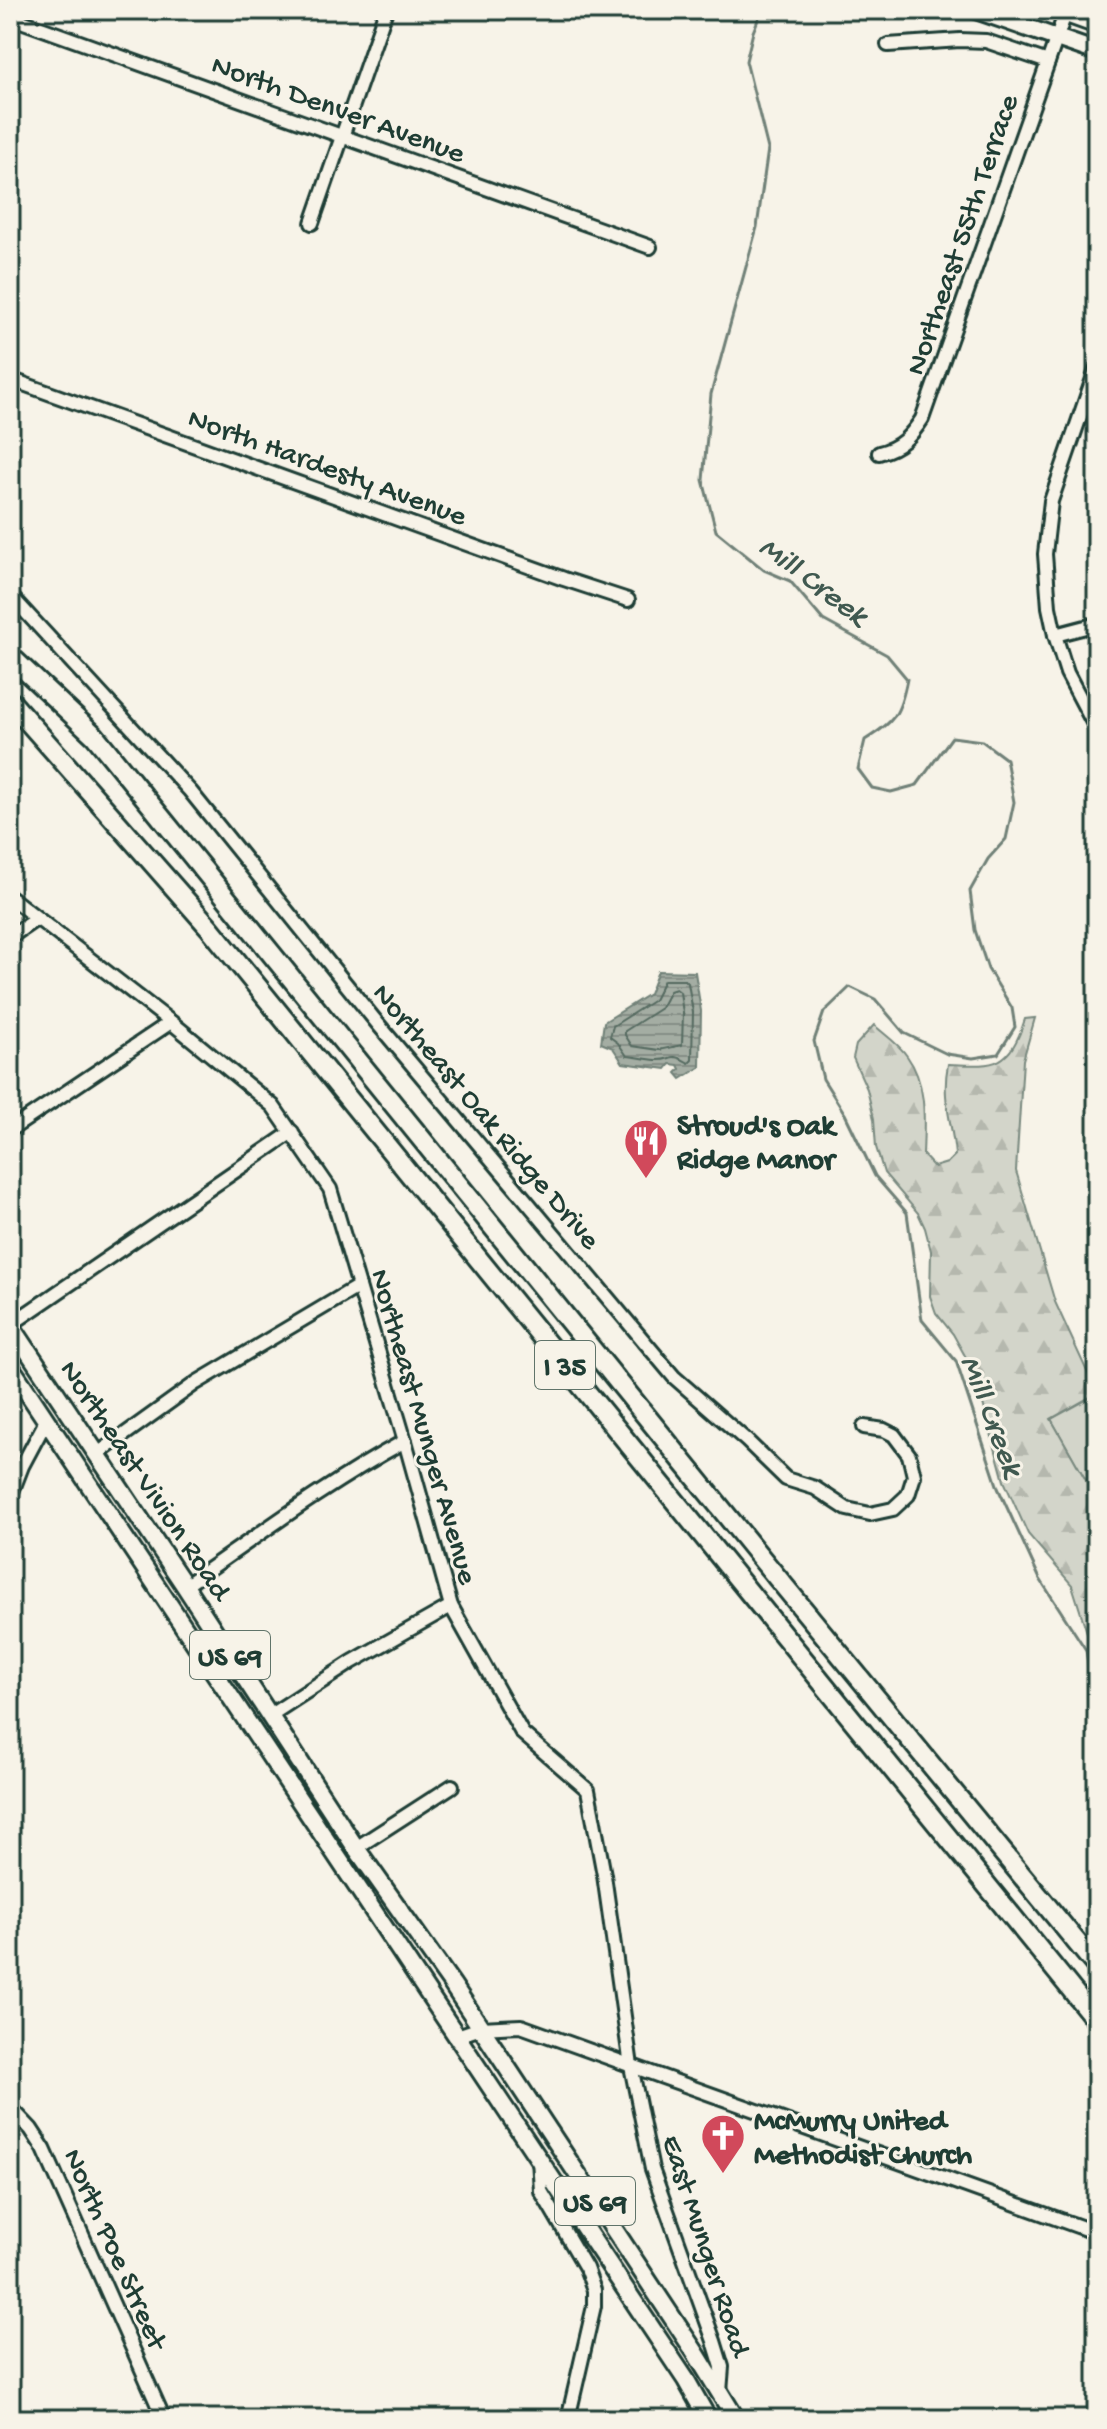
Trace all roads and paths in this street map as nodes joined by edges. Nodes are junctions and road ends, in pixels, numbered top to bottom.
1 (386, 10) edge
2 (976, 10) edge
3 (1060, 12) edge
4 (10, 17) edge
5 (1097, 25) edge
6 (1057, 39) junction
7 (888, 45) dead end
8 (1097, 52) edge
9 (1048, 62) junction
10 (342, 135) junction
11 (312, 223) dead end
12 (650, 247) dead end
13 (1097, 367) edge
14 (10, 379) edge
15 (879, 453) dead end
16 (10, 595) edge
17 (628, 600) dead end
18 (1097, 624) edge
19 (1055, 635) junction
20 (10, 656) edge
21 (15, 708) edge
22 (1097, 730) edge
23 (10, 897) edge
24 (36, 919) junction
25 (10, 937) edge
26 (171, 1022) junction
27 (10, 1130) edge
28 (292, 1132) junction
29 (359, 1286) junction
30 (10, 1325) edge
31 (10, 1366) edge
32 (46, 1421) junction
33 (864, 1427) dead end
34 (405, 1441) junction
35 (96, 1455) junction
36 (10, 1497) edge
37 (185, 1586) junction
38 (451, 1606) junction
39 (269, 1716) junction
40 (452, 1786) dead end
41 (356, 1848) junction
42 (1097, 1967) edge
43 (1097, 2021) edge
44 (481, 2028) junction
45 (457, 2036) junction
46 (631, 2066) junction
47 (10, 2107) edge
48 (539, 2159) junction
49 (1097, 2233) edge
50 (720, 2392) junction
51 (164, 2419) edge
52 (568, 2419) edge
53 (708, 2419) edge
54 (736, 2419) edge

1 - 10 street
2 - 6 main road
3 - 5 main road
3 - 6 street, Northeast 55th Terrace
4 - 10 street, North Denver Avenue
6 - 8 main road
6 - 9 street, Northeast 55th Terrace
7 - 9 street
9 - 15 street, Northeast 55th Terrace
10 - 11 street
10 - 12 street, North Denver Avenue
13 - 19 street
14 - 17 street, North Hardesty Avenue
16 - 33 street, Northeast Oak Ridge Drive
18 - 19 street
19 - 22 street
20 - 42 highway, I 35
21 - 43 highway, I 35
23 - 24 street, Northeast Munger Avenue
24 - 25 street
24 - 26 street, Northeast Munger Avenue
26 - 27 street
26 - 28 street, Northeast Munger Avenue
28 - 29 street, Northeast Munger Avenue
28 - 30 street
29 - 34 street, Northeast Munger Avenue
29 - 35 street
30 - 35 main road, Northeast Vivion Road / US 69
31 - 32 main road, Northeast Vivion Road / US 69
32 - 36 street
32 - 45 main road, Northeast Vivion Road / US 69
34 - 37 street
34 - 38 street, Northeast Munger Avenue
35 - 37 main road, Northeast Vivion Road / US 69
37 - 39 main road, Northeast Vivion Road / US 69
38 - 39 street
38 - 46 street, Northeast Munger Avenue
39 - 41 main road, Northeast Vivion Road / US 69
40 - 41 street
41 - 44 main road, Northeast Vivion Road / US 69
44 - 45 street
44 - 46 street
44 - 50 main road, US 69
45 - 48 main road, US 69
46 - 49 street
46 - 50 street, East Munger Road
47 - 51 street, North Poe Street
48 - 52 street
48 - 53 main road, US 69
50 - 54 main road, US 69

